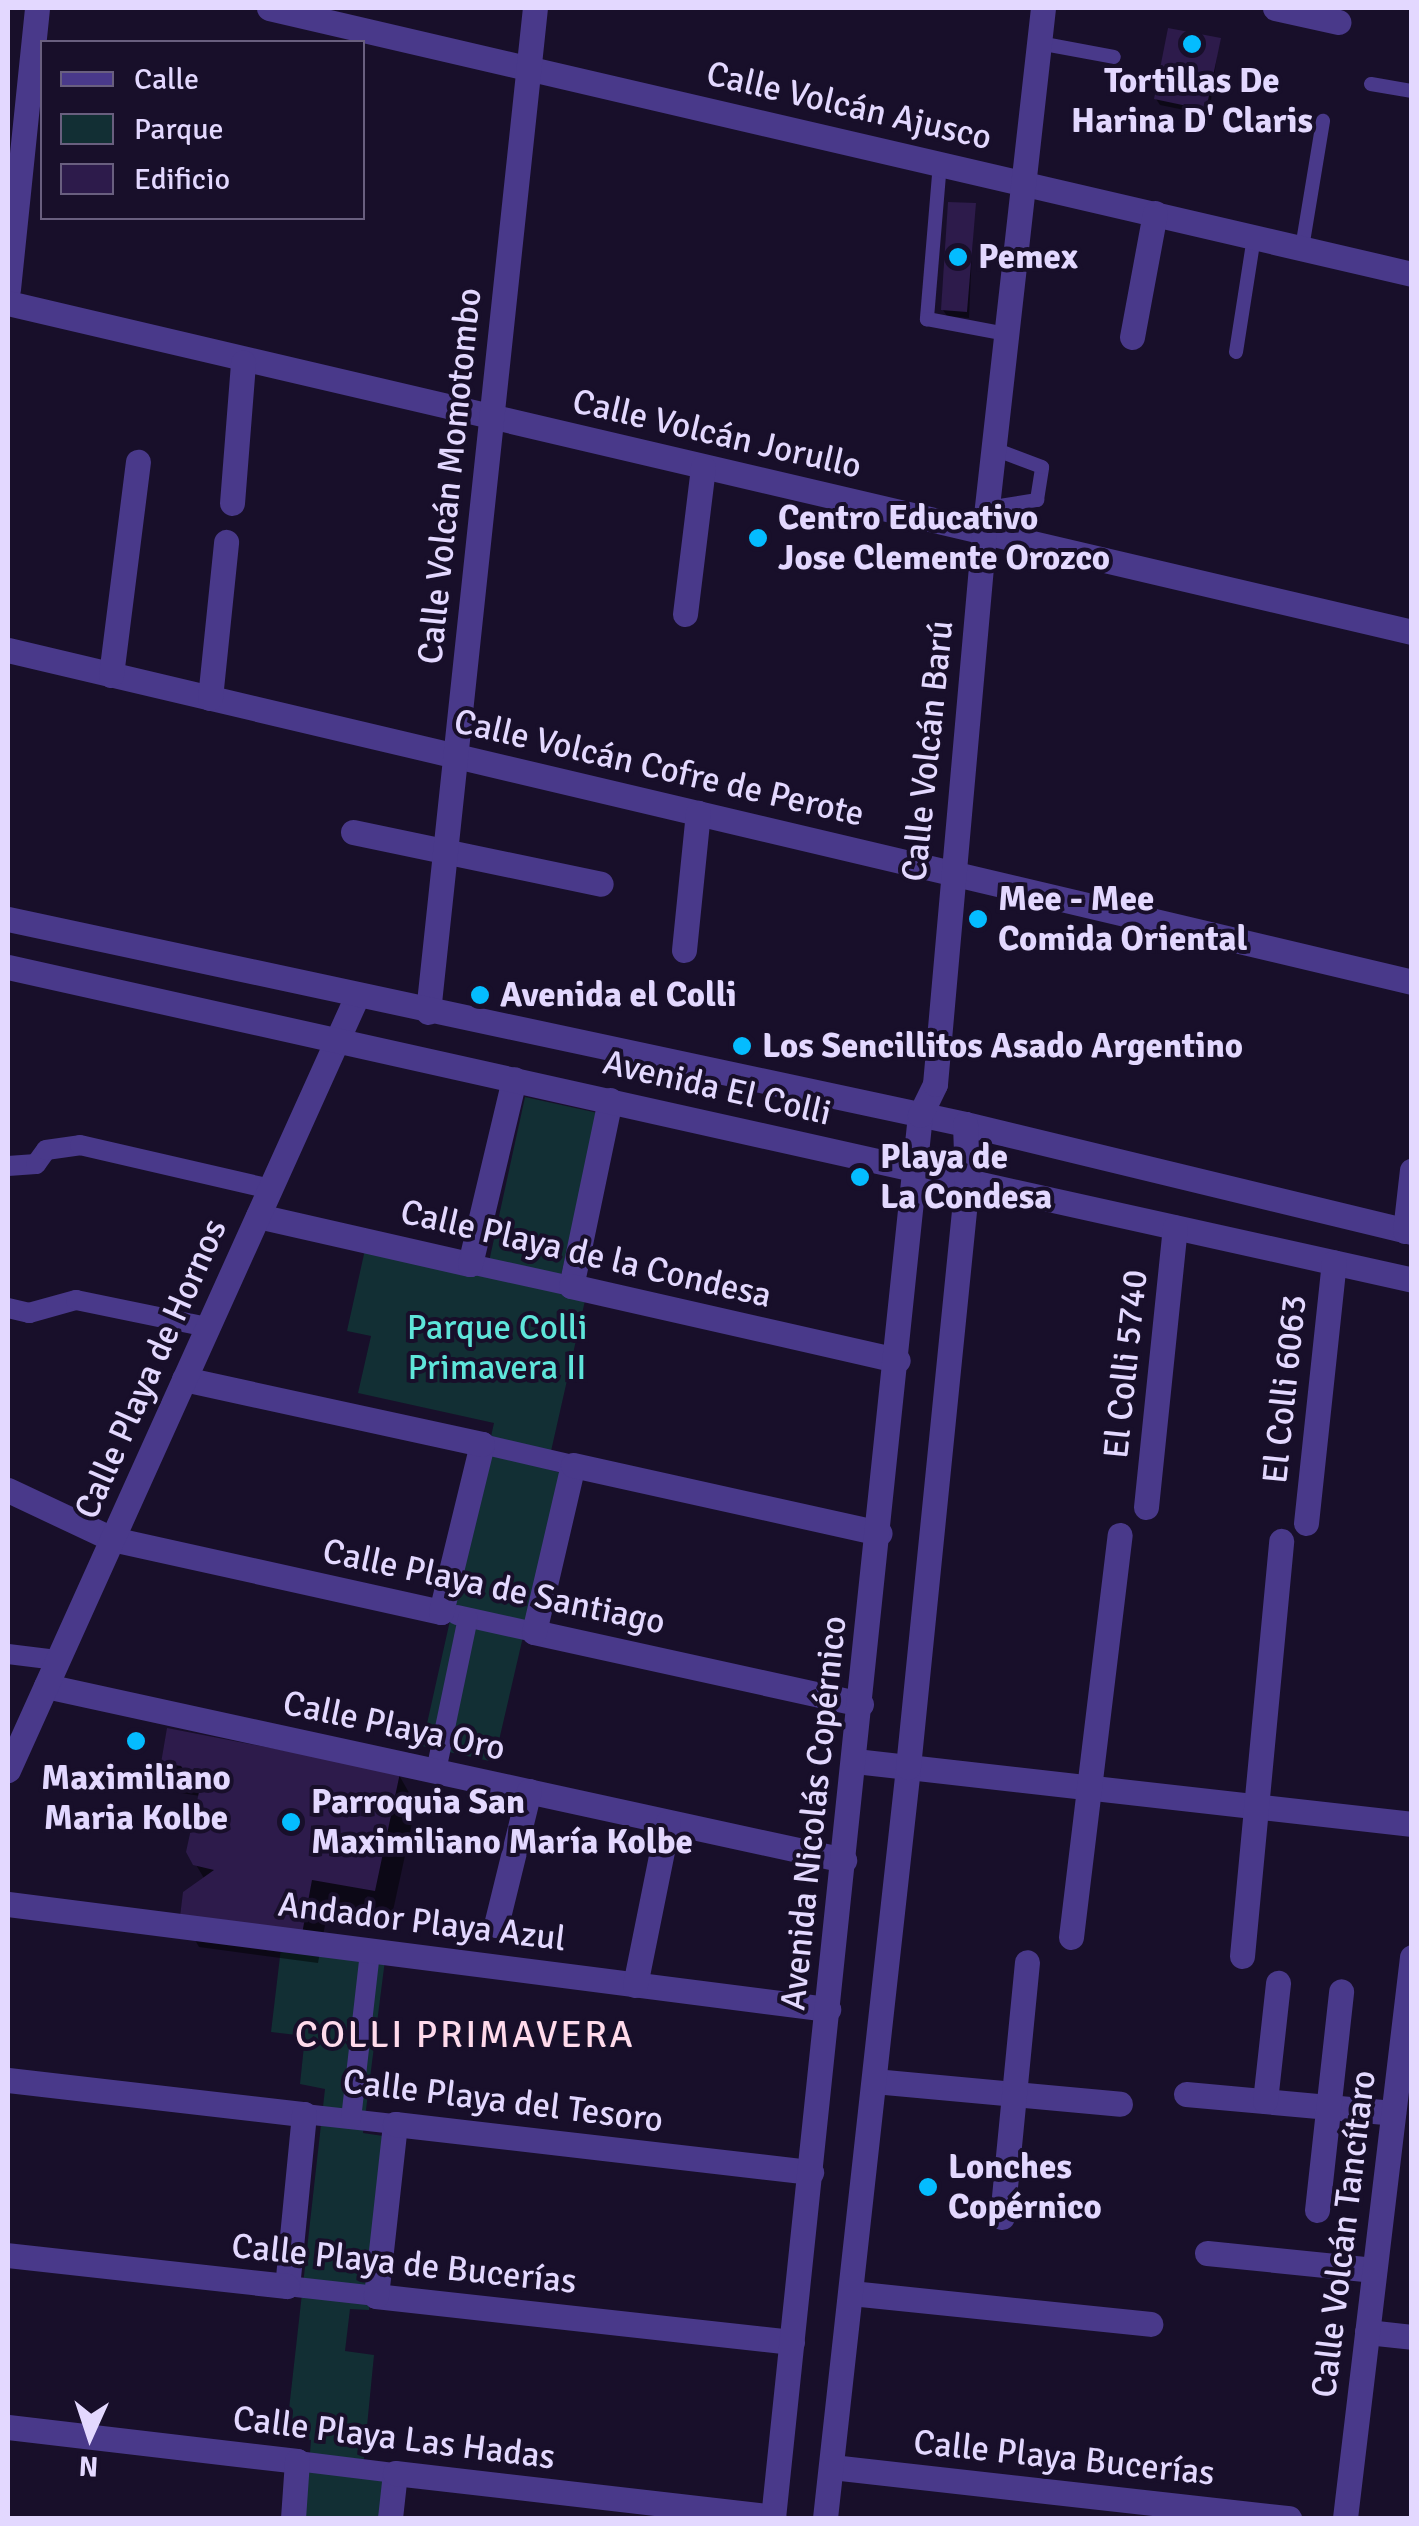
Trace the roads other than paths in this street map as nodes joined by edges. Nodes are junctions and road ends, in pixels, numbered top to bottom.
1 (36, 8) edge
2 (270, 8) edge
3 (535, 8) edge
4 (1043, 8) edge
5 (1278, 8) edge
6 (1338, 22) dead end
7 (1039, 42) junction
8 (1114, 57) dead end
9 (529, 68) junction
10 (1372, 84) dead end
11 (1412, 91) edge
12 (1323, 122) dead end
13 (940, 163) junction
14 (1024, 182) junction
15 (1155, 213) junction
16 (1254, 237) junction
17 (1302, 248) junction
18 (1412, 274) edge
19 (8, 289) edge
20 (8, 304) edge
21 (1006, 334) junction
22 (1132, 337) dead end
23 (1236, 352) dead end
24 (243, 362) junction
25 (492, 417) junction
26 (994, 450) junction
27 (138, 462) dead end
28 (703, 467) junction
29 (232, 502) dead end
30 (985, 520) junction
31 (226, 542) dead end
32 (685, 614) dead end
33 (1412, 632) edge
34 (8, 650) edge
35 (110, 675) junction
36 (210, 698) junction
37 (455, 756) junction
38 (698, 814) junction
39 (353, 832) dead end
40 (446, 849) junction
41 (951, 873) junction
42 (601, 884) dead end
43 (8, 918) edge
44 (684, 950) dead end
45 (8, 966) edge
46 (1412, 982) edge
47 (357, 996) junction
48 (428, 1012) junction
49 (337, 1040) junction
50 (514, 1079) junction
51 (935, 1084) junction
52 (610, 1100) junction
53 (920, 1115) junction
54 (964, 1124) junction
55 (8, 1166) edge
56 (918, 1168) junction
57 (1412, 1170) edge
58 (967, 1181) junction
59 (270, 1189) junction
60 (258, 1216) junction
61 (1176, 1228) junction
62 (1408, 1231) edge
63 (1334, 1263) junction
64 (470, 1264) junction
65 (1412, 1280) edge
66 (571, 1286) junction
67 (8, 1308) edge
68 (207, 1327) junction
69 (898, 1360) junction
70 (184, 1378) junction
71 (482, 1444) junction
72 (573, 1465) junction
73 (8, 1490) edge
74 (1146, 1507) dead end
75 (1306, 1523) dead end
76 (880, 1533) junction
77 (1120, 1536) dead end
78 (112, 1539) junction
79 (1281, 1541) dead end
80 (442, 1612) junction
81 (468, 1618) junction
82 (534, 1632) junction
83 (8, 1654) edge
84 (57, 1660) junction
85 (46, 1686) junction
86 (861, 1704) junction
87 (855, 1761) junction
88 (908, 1767) junction
89 (8, 1770) edge
90 (436, 1771) junction
91 (1086, 1787) junction
92 (529, 1792) junction
93 (1256, 1806) junction
94 (668, 1822) junction
95 (1412, 1824) edge
96 (844, 1860) junction
97 (8, 1904) edge
98 (496, 1925) dead end
99 (1071, 1937) dead end
100 (370, 1951) junction
101 (1242, 1956) dead end
102 (1412, 1957) edge
103 (1027, 1962) dead end
104 (1278, 1983) dead end
105 (635, 1984) junction
106 (1340, 1991) dead end
107 (828, 2009) junction
108 (8, 2080) edge
109 (874, 2082) junction
110 (1014, 2094) junction
111 (1186, 2094) dead end
112 (1265, 2101) junction
113 (1120, 2104) dead end
114 (1328, 2107) junction
115 (1393, 2113) junction
116 (304, 2114) junction
117 (351, 2119) junction
118 (395, 2124) junction
119 (812, 2172) junction
120 (1317, 2210) dead end
121 (1002, 2217) dead end
122 (1207, 2253) dead end
123 (8, 2254) edge
124 (1374, 2270) junction
125 (287, 2286) junction
126 (851, 2294) junction
127 (376, 2296) junction
128 (1150, 2324) dead end
129 (1367, 2332) junction
130 (1412, 2337) edge
131 (792, 2342) junction
132 (8, 2427) edge
133 (298, 2461) junction
134 (832, 2467) junction
135 (395, 2473) junction
136 (293, 2518) edge
137 (390, 2518) edge
138 (773, 2518) edge
139 (825, 2518) edge
140 (1289, 2518) edge
141 (1346, 2518) edge

1 - 19 street
2 - 9 street, Calle Volcán Ajusco
3 - 9 street, Calle Volcán Momotombo
4 - 7 street, Calle Volcán Barú
5 - 6 street
7 - 8 lane
7 - 14 street, Calle Volcán Barú
9 - 13 street, Calle Volcán Ajusco
9 - 25 street, Calle Volcán Momotombo
10 - 11 lane
12 - 17 lane
13 - 14 street, Calle Volcán Ajusco
13 - 21 lane
14 - 15 street, Calle Volcán Ajusco
14 - 21 street, Calle Volcán Barú
15 - 16 street, Calle Volcán Ajusco
15 - 22 street
16 - 17 street, Calle Volcán Ajusco
16 - 23 lane
17 - 18 street, Calle Volcán Ajusco
20 - 24 street, Calle Volcán Jorullo
21 - 26 street, Calle Volcán Barú
24 - 25 street, Calle Volcán Jorullo
24 - 29 street
25 - 28 street, Calle Volcán Jorullo
25 - 37 street, Calle Volcán Momotombo
26 - 30 street, Calle Volcán Barú
26 - 30 lane
27 - 35 street
28 - 30 street, Calle Volcán Jorullo
28 - 32 street
30 - 33 street, Calle Volcán Jorullo
30 - 41 street, Calle Volcán Barú
31 - 36 street
34 - 35 street, Calle Volcán Cofre de Perote
35 - 36 street, Calle Volcán Cofre de Perote
36 - 37 street, Calle Volcán Cofre de Perote
37 - 38 street, Calle Volcán Cofre de Perote
37 - 40 street, Calle Volcán Momotombo
38 - 41 street, Calle Volcán Cofre de Perote
38 - 44 street
39 - 40 street
40 - 42 street
40 - 48 street, Calle Volcán Momotombo
41 - 46 street, Calle Volcán Cofre de Perote
41 - 51 street, Calle Volcán Barú
43 - 47 street, Avenida El Colli
45 - 49 street, Avenida El Colli
47 - 48 street, Avenida El Colli
47 - 49 street, Calle Playa de Hornos
48 - 53 street, Avenida El Colli
49 - 50 street, Avenida El Colli
49 - 59 street, Calle Playa de Hornos
50 - 52 street, Avenida El Colli
50 - 64 street
51 - 53 street, Calle Volcán Barú
51 - 54 street
52 - 56 street, Avenida El Colli
52 - 66 street
53 - 54 street, Avenida El Colli
53 - 56 street, Avenida Nicolás Copérnico
54 - 58 street
54 - 62 street, Avenida El Colli
55 - 59 street
56 - 58 street, Avenida El Colli
56 - 69 street, Avenida Nicolás Copérnico
57 - 62 street
58 - 61 street, Avenida El Colli
58 - 88 street
59 - 60 street, Calle Playa de Hornos
60 - 64 street, Calle Playa de la Condesa
60 - 68 street, Calle Playa de Hornos
61 - 63 street, Avenida El Colli
61 - 74 street, El Colli 5740
63 - 65 street, Avenida El Colli
63 - 75 street, El Colli 6063
64 - 66 street, Calle Playa de la Condesa
66 - 69 street, Calle Playa de la Condesa
67 - 68 street
68 - 70 street, Calle Playa de Hornos
69 - 76 street, Avenida Nicolás Copérnico
70 - 71 street
70 - 78 street, Calle Playa de Hornos
71 - 72 street
71 - 80 street
72 - 76 street
72 - 82 street
73 - 78 street, Calle Playa de Santiago
76 - 86 street, Avenida Nicolás Copérnico
77 - 91 street
78 - 80 street, Calle Playa de Santiago
78 - 84 street, Calle Playa de Hornos
79 - 93 street
80 - 81 street, Calle Playa de Santiago
81 - 82 street, Calle Playa de Santiago
81 - 90 street
82 - 86 street, Calle Playa de Santiago
83 - 84 street
84 - 85 street, Calle Playa de Hornos
85 - 89 street, Calle Playa de Hornos
85 - 90 street, Calle Playa Oro
86 - 87 street, Avenida Nicolás Copérnico
87 - 88 street
87 - 96 street, Avenida Nicolás Copérnico
88 - 91 street
88 - 109 street
90 - 92 street, Calle Playa Oro
91 - 93 street
91 - 99 street
92 - 94 street, Calle Playa Oro
92 - 98 street
93 - 95 street
93 - 101 street
94 - 96 street, Calle Playa Oro
94 - 105 street
96 - 107 street, Avenida Nicolás Copérnico
97 - 100 street, Andador Playa Azul
100 - 105 street, Andador Playa Azul
100 - 117 street
102 - 115 street, Calle Volcán Tancítaro
103 - 110 street
104 - 112 street
105 - 107 street, Andador Playa Azul
106 - 114 street
107 - 119 street, Avenida Nicolás Copérnico
108 - 116 street, Calle Playa del Tesoro
109 - 110 street
109 - 126 street
110 - 113 street
110 - 121 street
111 - 112 street
112 - 114 street
114 - 115 street
114 - 120 street
115 - 124 street, Calle Volcán Tancítaro
116 - 117 street, Calle Playa del Tesoro
116 - 125 street
117 - 118 street, Calle Playa del Tesoro
118 - 119 street, Calle Playa del Tesoro
118 - 127 street
119 - 131 street, Avenida Nicolás Copérnico
122 - 124 street
123 - 125 street, Calle Playa de Bucerías
124 - 129 street, Calle Volcán Tancítaro
125 - 127 street, Calle Playa de Bucerías
126 - 128 street
126 - 134 street
127 - 131 street, Calle Playa de Bucerías
129 - 130 street
129 - 141 street, Calle Volcán Tancítaro
131 - 138 street, Avenida Nicolás Copérnico
132 - 133 street, Calle Playa Las Hadas
133 - 135 street, Calle Playa Las Hadas
133 - 136 street
134 - 139 street
134 - 140 street, Calle Playa Bucerías
135 - 137 street
135 - 138 street, Calle Playa Las Hadas

